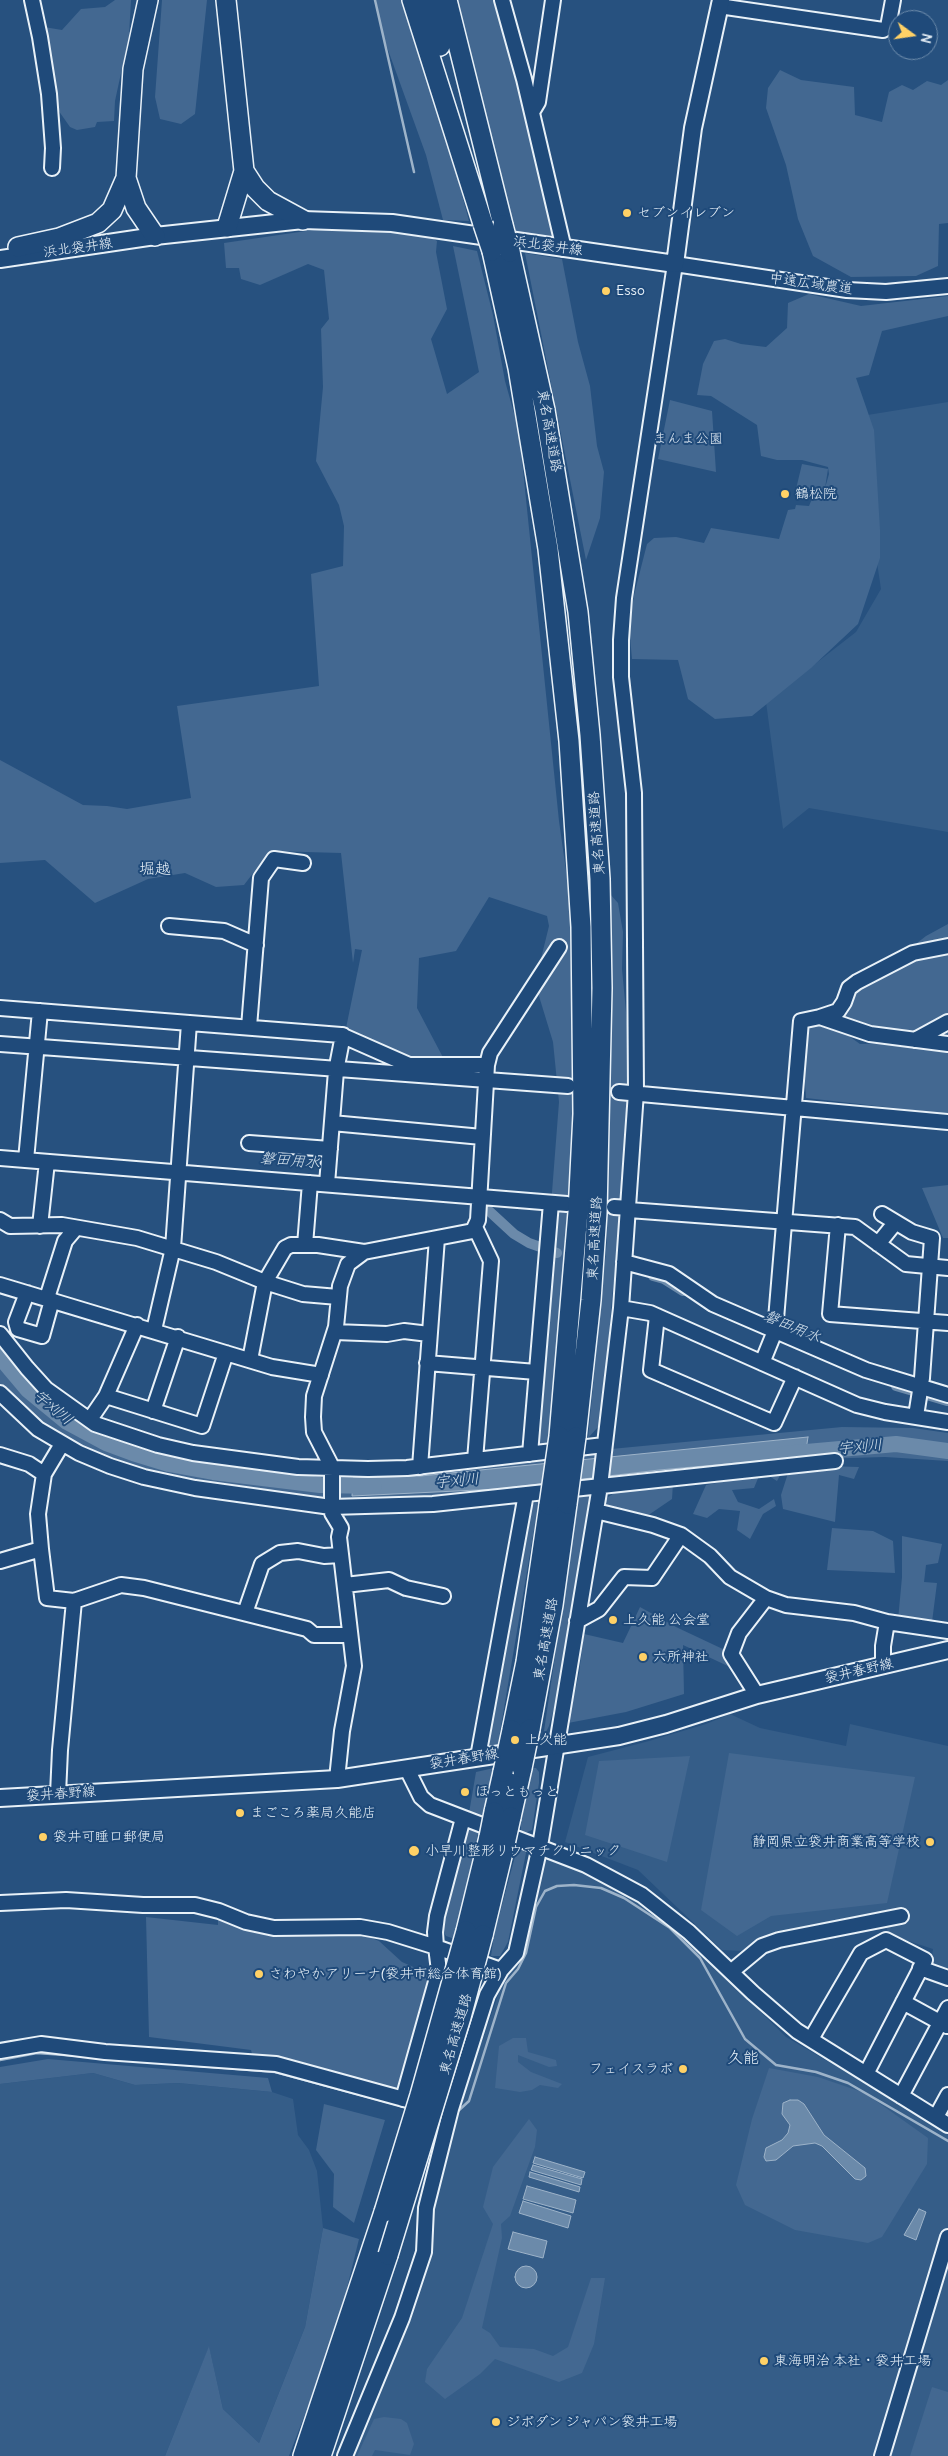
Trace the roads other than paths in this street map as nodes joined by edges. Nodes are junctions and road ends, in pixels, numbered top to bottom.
1 (32, 0) edge
2 (148, 0) edge
3 (226, 0) edge
4 (412, 0) edge
5 (428, 0) edge
6 (447, 0) edge
7 (502, 0) edge
8 (553, 0) edge
9 (893, 0) edge
10 (720, 3) edge
11 (532, 112) junction
12 (52, 168) dead end
13 (244, 171) junction
14 (126, 178) junction
15 (303, 220) junction
16 (491, 224) junction
17 (227, 227) junction
18 (155, 236) junction
19 (9, 248) edge
20 (564, 249) junction
21 (0, 259) edge
22 (674, 264) junction
23 (948, 286) edge
24 (303, 863) dead end
25 (169, 926) dead end
26 (256, 945) junction
27 (948, 946) edge
28 (559, 947) dead end
29 (0, 1008) edge
30 (40, 1011) junction
31 (820, 1018) junction
32 (948, 1022) edge
33 (189, 1023) junction
34 (249, 1027) junction
35 (343, 1035) junction
36 (915, 1040) junction
37 (0, 1044) edge
38 (948, 1044) edge
39 (38, 1047) junction
40 (186, 1060) junction
41 (487, 1065) junction
42 (336, 1071) junction
43 (486, 1081) junction
44 (568, 1086) dead end
45 (619, 1092) dead end
46 (636, 1092) junction
47 (792, 1109) junction
48 (948, 1122) edge
49 (332, 1123) junction
50 (482, 1137) junction
51 (249, 1143) dead end
52 (330, 1149) junction
53 (0, 1158) edge
54 (26, 1160) junction
55 (47, 1162) junction
56 (178, 1172) junction
57 (310, 1183) junction
58 (327, 1184) junction
59 (478, 1196) junction
60 (551, 1203) junction
61 (567, 1204) dead end
62 (614, 1207) dead end
63 (629, 1209) junction
64 (882, 1214) dead end
65 (0, 1220) edge
66 (783, 1221) junction
67 (895, 1224) junction
68 (838, 1225) junction
69 (40, 1226) junction
70 (475, 1227) junction
71 (76, 1228) junction
72 (437, 1238) junction
73 (878, 1244) junction
74 (305, 1245) junction
75 (173, 1248) junction
76 (364, 1252) junction
77 (624, 1262) junction
78 (930, 1267) junction
79 (948, 1268) edge
80 (265, 1282) junction
81 (0, 1285) edge
82 (27, 1292) junction
83 (338, 1298) junction
84 (49, 1299) junction
85 (621, 1308) junction
86 (657, 1316) junction
87 (926, 1321) junction
88 (948, 1323) edge
89 (138, 1325) junction
90 (154, 1330) junction
91 (775, 1331) junction
92 (335, 1332) junction
93 (0, 1334) edge
94 (429, 1334) junction
95 (178, 1337) junction
96 (226, 1353) junction
97 (250, 1360) junction
98 (427, 1363) junction
99 (762, 1363) junction
100 (482, 1368) junction
101 (536, 1372) junction
102 (321, 1375) junction
103 (795, 1377) junction
104 (920, 1388) junction
105 (0, 1393) edge
106 (106, 1396) junction
107 (948, 1396) edge
108 (153, 1411) junction
109 (93, 1415) dead end
110 (916, 1416) junction
111 (948, 1422) edge
112 (62, 1444) junction
113 (604, 1448) junction
114 (530, 1454) junction
115 (0, 1455) edge
116 (475, 1460) junction
117 (835, 1461) dead end
118 (420, 1467) junction
119 (332, 1468) junction
120 (44, 1474) junction
121 (600, 1484) junction
122 (526, 1494) junction
123 (331, 1505) junction
124 (596, 1511) junction
125 (681, 1535) junction
126 (40, 1549) junction
127 (341, 1555) junction
128 (0, 1561) edge
129 (344, 1585) junction
130 (443, 1596) dead end
131 (766, 1598) junction
132 (74, 1601) junction
133 (246, 1613) junction
134 (577, 1621) junction
135 (888, 1622) junction
136 (948, 1631) edge
137 (350, 1635) junction
138 (948, 1650) edge
139 (883, 1666) junction
140 (757, 1695) junction
141 (521, 1730) junction
142 (556, 1744) junction
143 (478, 1756) junction
144 (407, 1769) junction
145 (337, 1779) junction
146 (58, 1794) junction
147 (0, 1798) edge
148 (503, 1815) junction
149 (463, 1818) junction
150 (540, 1846) junction
151 (0, 1903) edge
152 (901, 1916) dead end
153 (475, 1933) junction
154 (436, 1947) junction
155 (920, 1968) junction
156 (500, 1970) junction
157 (732, 1971) junction
158 (948, 1978) edge
159 (903, 2002) junction
160 (948, 2008) edge
161 (944, 2024) edge
162 (811, 2039) junction
163 (0, 2051) edge
164 (866, 2074) junction
165 (948, 2095) edge
166 (901, 2096) junction
167 (403, 2099) junction
168 (450, 2114) junction
169 (936, 2117) junction
170 (948, 2125) edge
171 (948, 2238) edge
172 (304, 2456) edge
173 (321, 2456) edge
174 (345, 2456) edge
175 (882, 2456) edge

1 - 12 street
2 - 14 highway
3 - 13 highway
4 - 16 highway
5 - 16 highway, 東名高速道路
6 - 16 highway, 東名高速道路
7 - 11 street
8 - 11 street
9 - 10 street
10 - 22 main road
11 - 20 street
13 - 15 highway
13 - 17 highway
14 - 18 highway
14 - 19 highway
15 - 17 main road, 浜北袋井線
15 - 20 main road, 浜北袋井線
16 - 141 highway, 東名高速道路, bridge
17 - 18 main road, 浜北袋井線
18 - 19 main road, 浜北袋井線
18 - 21 main road, 浜北袋井線
20 - 22 main road, 浜北袋井線
22 - 23 street, 中遠広域農道
22 - 46 street
24 - 26 street
25 - 26 street
26 - 34 street
27 - 31 street
28 - 41 street
29 - 30 street
30 - 33 street
30 - 39 street
31 - 36 street
31 - 47 street
32 - 36 street
33 - 34 street
33 - 40 street
34 - 35 street
35 - 41 street
35 - 42 street
36 - 38 street
37 - 39 street
39 - 40 street
39 - 54 street
40 - 42 street
40 - 56 street
41 - 43 street
42 - 43 street
42 - 49 street
43 - 44 street
43 - 50 street
45 - 46 street
46 - 47 street
46 - 63 street
47 - 48 street
47 - 66 street
49 - 50 street
49 - 52 street
50 - 59 street
51 - 52 street
52 - 58 street
53 - 54 street
54 - 55 street
55 - 56 street
55 - 69 street
56 - 57 street
56 - 75 street
57 - 58 street
57 - 74 street
58 - 59 street
59 - 60 street
59 - 70 street
60 - 61 street
60 - 101 street
62 - 63 street
63 - 66 street
63 - 77 street
64 - 67 street
65 - 69 street
66 - 68 street
66 - 91 street
67 - 73 street
67 - 78 street
68 - 73 street
68 - 87 street
69 - 71 street
70 - 72 street
70 - 100 street
71 - 75 street
71 - 84 street
72 - 76 street
72 - 94 street
73 - 78 street
74 - 76 street
74 - 80 street
75 - 80 street
75 - 90 street
76 - 83 street
77 - 85 street
77 - 91 street
78 - 79 street
78 - 87 street
80 - 83 street
80 - 97 street
81 - 82 street
82 - 84 street
82 - 84 street
83 - 92 street
84 - 89 street
85 - 86 street
85 - 113 street
86 - 99 street
86 - 103 street
87 - 88 street
87 - 104 street
89 - 90 street
89 - 106 street
90 - 95 street
91 - 99 street
91 - 104 street
92 - 94 street
92 - 102 street
93 - 119 street
94 - 98 street
95 - 96 street
95 - 108 street
96 - 97 street
96 - 108 street
97 - 102 street
98 - 100 street
98 - 118 street
99 - 103 street
100 - 101 street
100 - 116 street
101 - 114 street
102 - 119 street
103 - 110 street
104 - 107 street
104 - 110 street
105 - 112 street
106 - 108 street
106 - 109 street
110 - 111 street
112 - 120 street
112 - 123 street
113 - 114 street
113 - 121 street
114 - 116 street
115 - 120 street
116 - 118 street
117 - 121 street
118 - 119 street
119 - 123 street
120 - 126 street
121 - 122 street
121 - 124 street
122 - 123 street
122 - 143 street
123 - 127 street
124 - 125 street
124 - 134 street
125 - 131 street
125 - 134 street
126 - 128 street
126 - 132 street
127 - 129 street
127 - 133 street
129 - 130 street
129 - 137 street
131 - 135 street
131 - 140 street
132 - 133 street
132 - 146 street
133 - 137 street
134 - 142 street
135 - 136 street
135 - 139 street
137 - 145 street
138 - 139 main road, 袋井春野線
139 - 140 main road, 袋井春野線
140 - 142 main road, 袋井春野線
141 - 148 highway, 東名高速道路, bridge
141 - 148 highway, 東名高速道路, bridge
142 - 143 main road, 袋井春野線
142 - 150 street
143 - 144 main road, 袋井春野線
144 - 145 main road, 袋井春野線
144 - 149 street
145 - 146 main road, 袋井春野線
146 - 147 main road, 袋井春野線
148 - 153 highway, 東名高速道路, bridge
149 - 150 street
149 - 154 street
150 - 156 street
150 - 157 street
151 - 154 street
152 - 157 street
153 - 172 highway, 東名高速道路, bridge
153 - 173 highway, 東名高速道路, bridge
154 - 156 street
154 - 167 street
155 - 158 street
155 - 159 street
155 - 162 street
156 - 168 street
157 - 162 street
159 - 161 street
159 - 164 street
160 - 161 street
161 - 166 street
162 - 164 street
163 - 167 street
164 - 166 street
165 - 169 street
166 - 169 street
167 - 168 street
168 - 174 street
169 - 170 street
171 - 175 street

